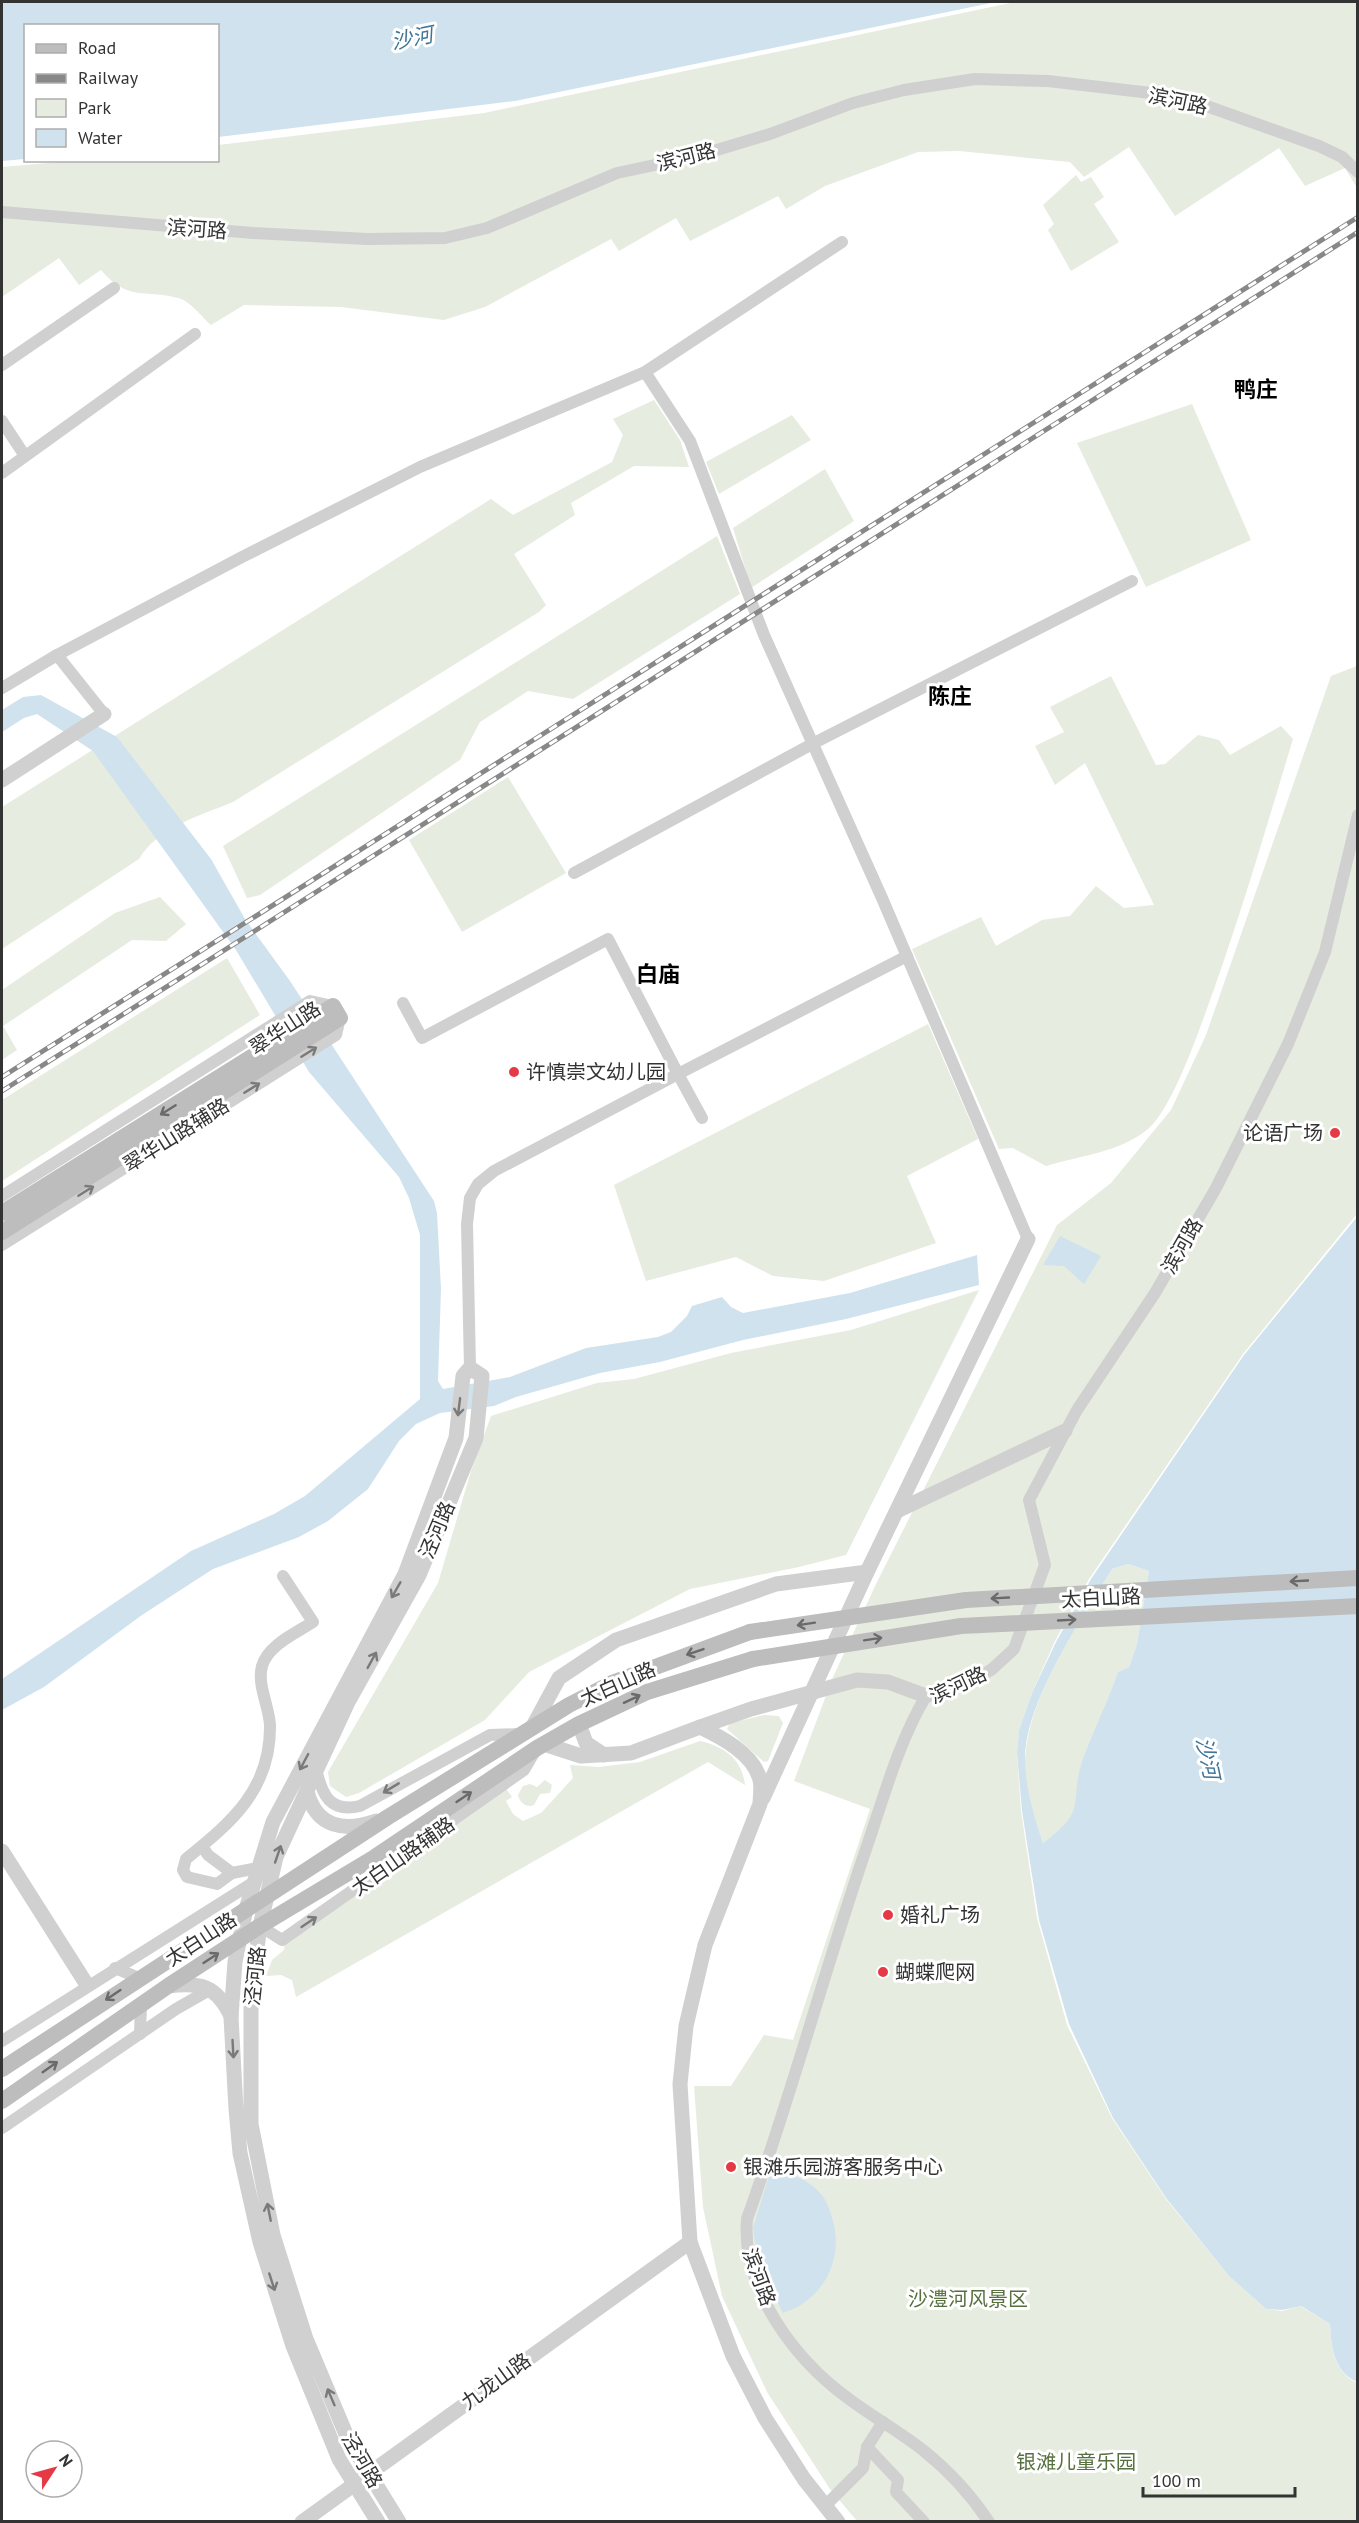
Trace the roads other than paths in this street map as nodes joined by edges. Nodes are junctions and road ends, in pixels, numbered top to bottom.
1 (1358, 172) edge
2 (2, 212) edge
3 (842, 242) dead end
4 (114, 288) dead end
5 (195, 334) dead end
6 (2, 365) edge
7 (645, 372) junction
8 (2, 421) edge
9 (25, 456) junction
10 (2, 473) edge
11 (1132, 581) dead end
12 (57, 655) junction
13 (2, 688) edge
14 (102, 715) joint
15 (814, 743) junction
16 (2, 780) edge
17 (1358, 815) edge
18 (574, 873) dead end
19 (907, 956) junction
20 (403, 1003) dead end
21 (332, 1020) junction
22 (277, 1058) junction
23 (678, 1074) junction
24 (702, 1118) dead end
25 (2, 1196) edge
26 (2, 1213) edge
27 (2, 1232) edge
28 (1028, 1239) joint
29 (2, 1245) edge
30 (472, 1374) junction
31 (1065, 1431) junction
32 (898, 1510) junction
33 (867, 1572) junction
34 (283, 1576) dead end
35 (1358, 1578) edge
36 (1358, 1606) edge
37 (810, 1693) junction
38 (926, 1696) junction
39 (579, 1724) junction
40 (700, 1727) junction
41 (526, 1730) junction
42 (541, 1746) junction
43 (604, 1755) junction
44 (315, 1769) junction
45 (307, 1791) junction
46 (760, 1804) junction
47 (388, 1817) junction
48 (202, 1846) junction
49 (2, 1851) edge
50 (232, 1873) junction
51 (256, 1875) junction
52 (268, 1894) junction
53 (246, 1909) junction
54 (260, 1926) junction
55 (239, 1939) junction
56 (115, 1968) junction
57 (139, 1978) junction
58 (87, 1985) junction
59 (168, 1986) junction
60 (211, 1989) junction
61 (141, 2004) junction
62 (231, 2017) junction
63 (140, 2034) junction
64 (2, 2041) edge
65 (2, 2069) edge
66 (2, 2101) edge
67 (2, 2128) edge
68 (690, 2242) junction
69 (883, 2422) junction
70 (867, 2447) junction
71 (369, 2472) junction
72 (353, 2484) junction
73 (825, 2506) junction
74 (302, 2522) edge
75 (378, 2522) edge
76 (399, 2522) edge
77 (838, 2522) edge
78 (924, 2522) edge
79 (989, 2522) edge

1 - 2 street, 滨河路
3 - 7 street
4 - 6 street
5 - 9 street
7 - 12 street
7 - 15 street
8 - 9 street
9 - 10 street
11 - 15 street
12 - 13 street
12 - 14 street
14 - 16 street
15 - 18 street
15 - 19 street
17 - 31 street, 滨河路
19 - 23 street
19 - 28 street
20 - 23 street
21 - 22 main road, 翠华山路
22 -> 21 street, 翠华山路辅路
21 - 25 street
22 -> 26 main road, 翠华山路
22 - 27 main road, 翠华山路
29 -> 22 street, 翠华山路辅路
23 - 24 street
23 - 30 street
28 - 32 street
44 -> 30 street, 泾河路
30 -> 51 street, 泾河路
31 - 32 street
31 - 38 street, 滨河路
32 - 33 street
33 - 37 street
33 - 41 street
34 - 48 street
35 -> 41 main road, 太白山路, bridge
39 -> 36 main road, 太白山路, bridge
37 - 38 street
37 - 40 street
37 - 46 street
38 - 69 street, 滨河路
39 - 42 main road, 太白山路
39 - 43 street
40 - 43 street
40 - 46 street
41 -> 44 street
41 - 47 main road, 太白山路
42 - 43 street
54 -> 42 main road, 太白山路
54 -> 42 street, 太白山路辅路
44 - 45 street, 泾河路
45 - 47 street
52 -> 45 street, 泾河路
46 - 68 street
47 - 52 main road, 太白山路
48 - 50 street
48 - 50 street
49 - 58 street
50 - 51 street
51 - 53 street, 泾河路
51 - 56 street
52 - 53 main road, 太白山路
52 - 54 street, 泾河路
53 - 55 street, 泾河路
53 - 57 main road, 太白山路
54 - 55 main road, 太白山路
71 -> 54 street, 泾河路
59 -> 55 main road, 太白山路
55 - 62 street, 泾河路
56 - 57 street
56 - 58 street
57 -> 65 main road, 太白山路
58 - 64 street
59 - 60 street
59 - 61 main road, 太白山路
60 - 62 street
60 - 63 street
61 - 63 street
66 -> 61 main road, 太白山路
62 -> 72 street, 泾河路
63 - 67 street
68 - 71 street, 九龙山路
68 - 73 street
69 - 70 street
69 - 79 street, 滨河路
70 - 73 street
70 - 78 street
71 - 72 street, 九龙山路
71 - 76 street, 泾河路
72 - 74 street, 九龙山路
72 - 75 street, 泾河路
73 - 77 street

